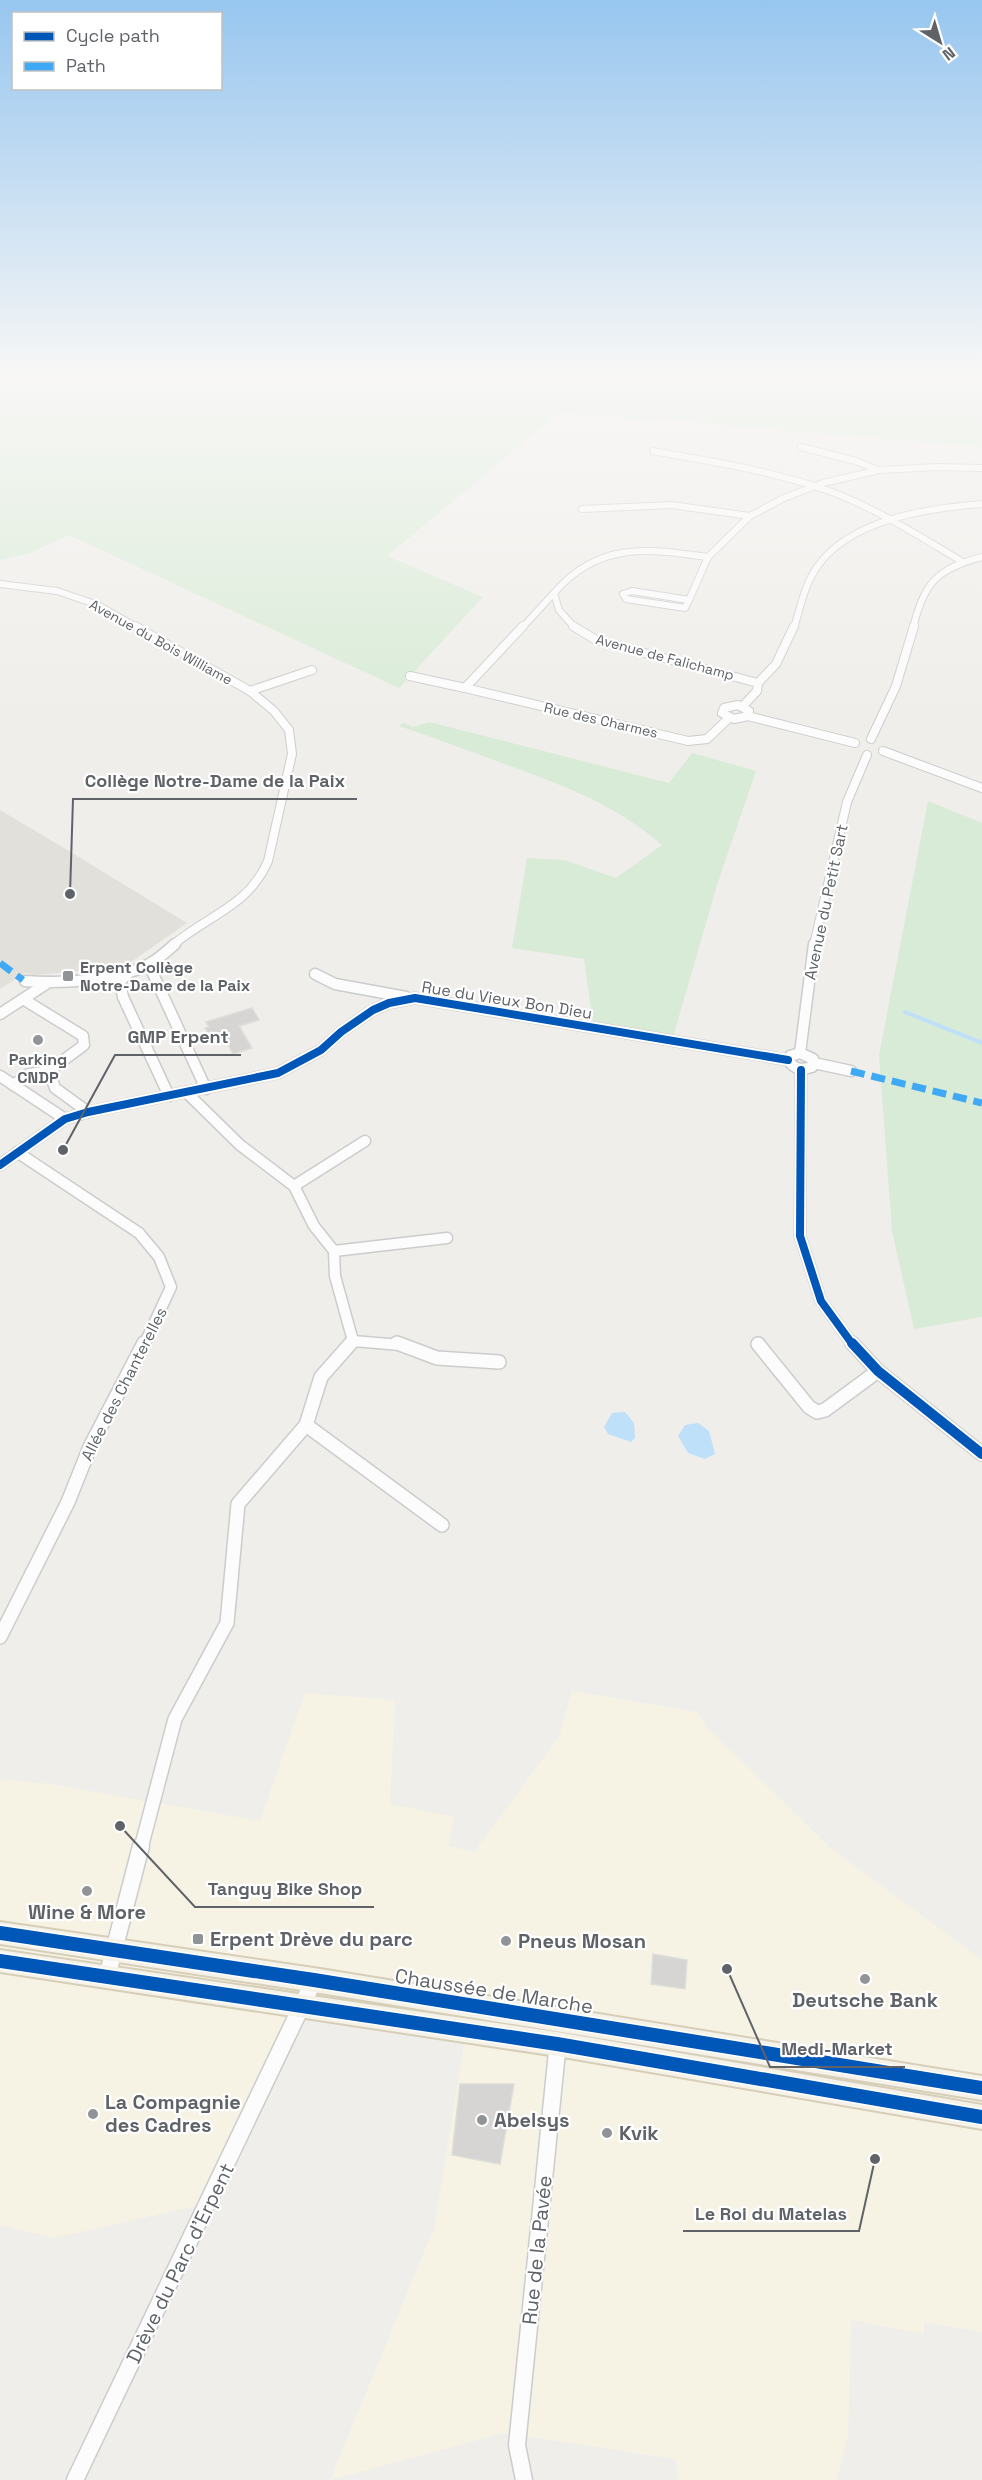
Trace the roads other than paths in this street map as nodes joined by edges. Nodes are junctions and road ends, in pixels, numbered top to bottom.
1 (805, 490) edge
2 (824, 490) edge
3 (982, 504) edge
4 (582, 509) dead end
5 (750, 516) junction
6 (892, 521) junction
7 (708, 557) junction
8 (982, 557) edge
9 (961, 561) junction
10 (0, 584) edge
11 (554, 593) junction
12 (689, 600) junction
13 (539, 610) junction
14 (557, 612) junction
15 (312, 670) dead end
16 (410, 676) dead end
17 (758, 683) junction
18 (465, 688) junction
19 (250, 691) junction
20 (743, 706) junction
21 (748, 716) junction
22 (729, 718) junction
23 (871, 739) junction
24 (855, 743) junction
25 (883, 751) junction
26 (867, 755) junction
27 (982, 788) edge
28 (149, 965) junction
29 (128, 973) junction
30 (315, 974) dead end
31 (25, 981) dead end
32 (50, 982) junction
33 (120, 982) junction
34 (38, 990) junction
35 (415, 998) junction
36 (23, 999) junction
37 (0, 1014) edge
38 (800, 1053) junction
39 (788, 1060) junction
40 (814, 1063) junction
41 (801, 1070) junction
42 (49, 1071) junction
43 (851, 1071) dead end
44 (0, 1076) edge
45 (13, 1085) junction
46 (206, 1089) junction
47 (186, 1092) junction
48 (170, 1095) junction
49 (88, 1112) junction
50 (65, 1119) junction
51 (365, 1141) dead end
52 (17, 1152) junction
53 (0, 1165) edge
54 (294, 1186) junction
55 (447, 1238) dead end
56 (334, 1251) junction
57 (353, 1341) junction
58 (758, 1344) dead end
59 (499, 1362) dead end
60 (878, 1371) junction
61 (306, 1425) junction
62 (982, 1454) edge
63 (442, 1524) dead end
64 (0, 1637) edge
65 (0, 1933) edge
66 (114, 1950) junction
67 (0, 1961) edge
68 (107, 1977) junction
69 (314, 1980) junction
70 (303, 2007) junction
71 (560, 2020) junction
72 (557, 2044) junction
73 (982, 2088) edge
74 (982, 2117) edge
75 (75, 2480) edge
76 (524, 2480) edge

1 - 5 street
2 - 6 street
3 - 6 street
4 - 5 street
5 - 7 street
6 - 9 street
6 - 17 street
7 - 11 street
7 - 12 street
8 - 9 street
9 - 23 street
10 - 19 street, Avenue du Bois Williame
11 - 13 street
11 - 14 street
12 - 12 street
13 - 14 street
13 - 18 street
14 - 17 street, Avenue de Falichamp
15 - 19 street, Avenue du Bois Williame
16 - 18 street, Rue des Charmes
17 - 20 street, Avenue de Falichamp
18 - 22 street, Rue des Charmes
19 - 28 street, Avenue du Bois Williame
20 - 21 street
20 - 22 street, Rue des Charmes
21 - 22 street
21 - 24 street
23 - 24 street
23 - 25 street
24 - 26 street
25 - 26 street
25 - 27 street
26 - 38 street, Avenue du Petit Sart
28 - 29 street, Avenue du Bois Williame
28 - 46 street
29 - 32 street
29 - 33 street
30 - 35 street
31 - 32 street
32 - 34 street
33 - 34 street
33 - 48 street
34 - 36 street
35 - 39 street, Rue du Vieux Bon Dieu
35 - 46 street, Rue du Vieux Bon Dieu
36 - 37 street
36 - 42 street
38 - 39 street
38 - 40 street
39 - 41 street, Rue du Vieux Bon Dieu
40 - 41 street
40 - 43 street
41 - 60 street
42 - 45 street
42 - 49 street
44 - 45 street
45 - 50 street
46 - 47 street, Rue du Vieux Bon Dieu
47 - 48 street, Rue du Vieux Bon Dieu
47 - 54 street
48 - 49 street
49 - 50 street
50 - 52 street
51 - 54 street
52 - 53 street
52 - 64 street, Allée des Chanterelles
54 - 56 street
55 - 56 street
56 - 57 street
57 - 59 street
57 - 61 street
58 - 60 street
60 - 62 street
61 - 63 street
61 - 66 street
65 - 66 main road, Chaussée de Marche
66 - 68 street
66 - 69 main road, Chaussée de Marche
67 - 68 main road
68 - 70 main road
69 - 70 street, Drève du Parc d'Erpent
69 - 71 main road, Chaussée de Marche
70 - 72 main road
70 - 75 street, Drève du Parc d'Erpent
71 - 72 street, Rue de la Pavée
71 - 73 main road, Chaussée de Marche
72 - 74 main road
72 - 76 street, Rue de la Pavée

